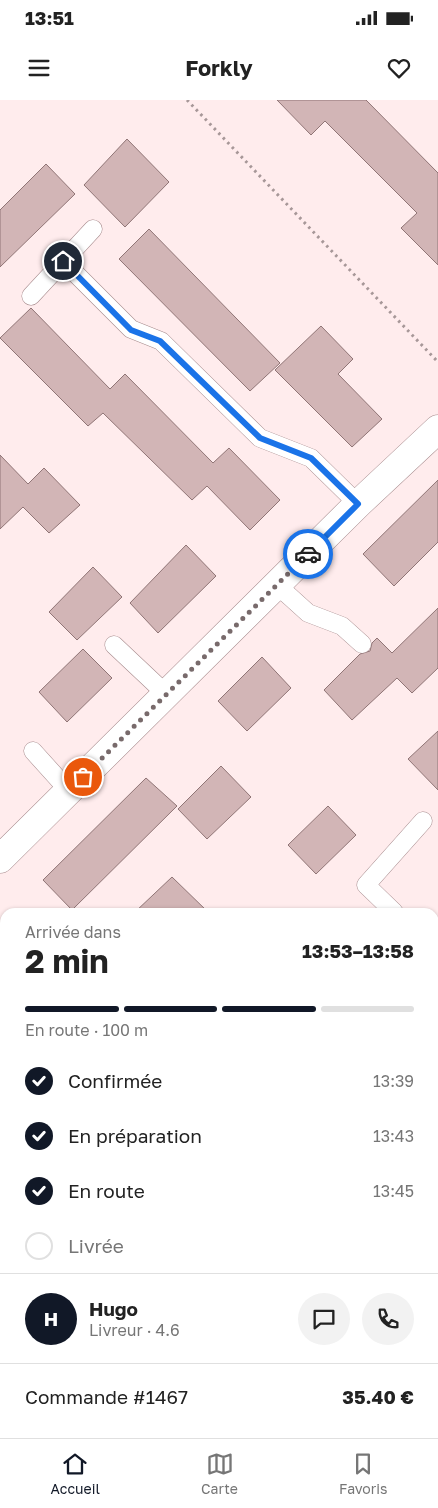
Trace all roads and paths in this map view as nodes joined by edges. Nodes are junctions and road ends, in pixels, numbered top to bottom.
1 (186, 100) edge
2 (93, 229) dead end
3 (63, 261) junction
4 (31, 296) dead end
5 (438, 362) edge
6 (438, 429) edge
7 (358, 504) junction
8 (277, 585) junction
9 (362, 644) dead end
10 (114, 645) dead end
11 (166, 694) junction
12 (33, 751) dead end
13 (69, 791) junction
14 (423, 821) dead end
15 (0, 859) edge
16 (390, 908) edge

1 - 5 path
2 - 3 lane
3 - 4 lane
3 - 7 lane
6 - 7 street
7 - 8 street
8 - 9 lane
8 - 11 street
10 - 11 lane
11 - 13 street
12 - 13 lane
13 - 15 street
14 - 16 lane

